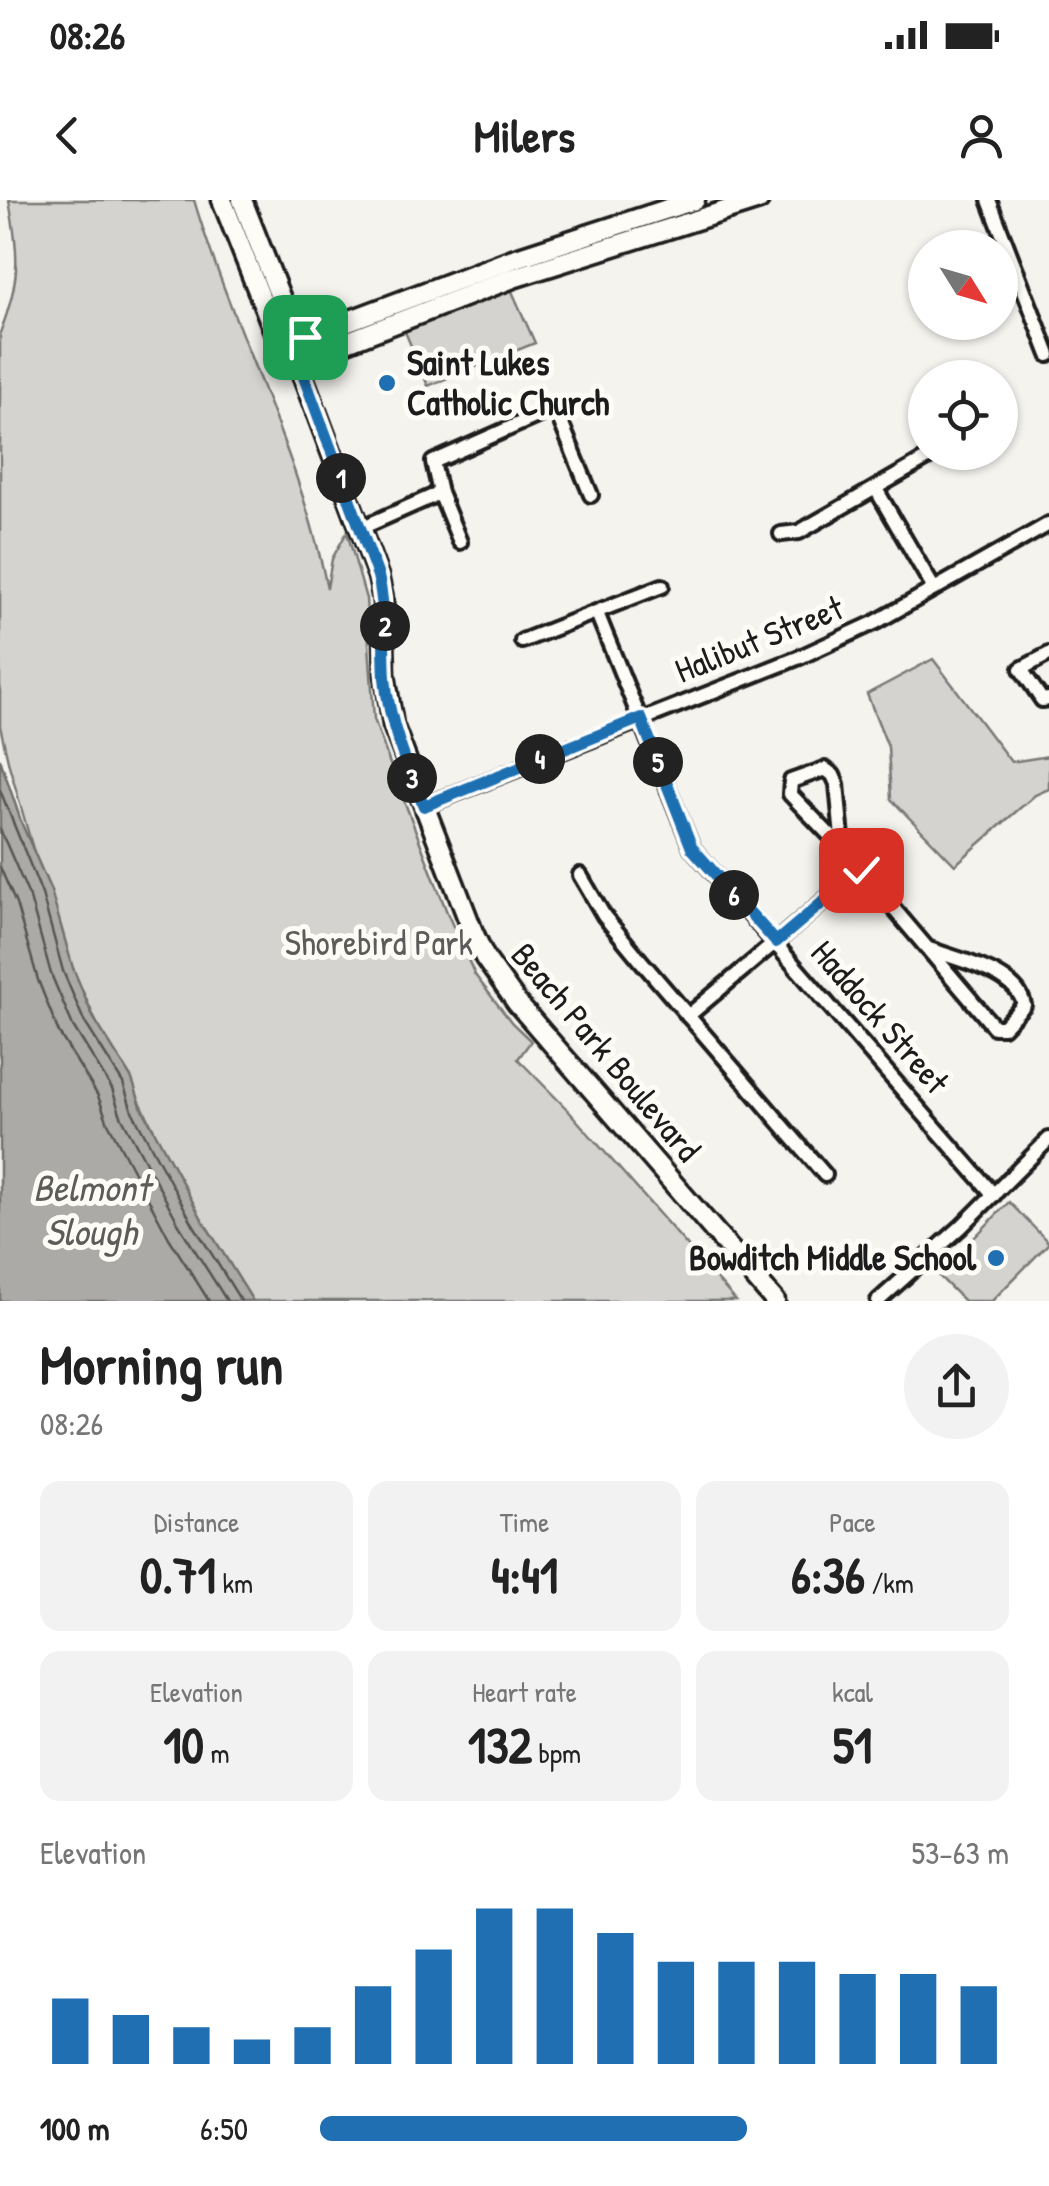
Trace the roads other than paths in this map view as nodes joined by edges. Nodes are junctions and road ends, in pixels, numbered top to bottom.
1 (222, 200) edge
2 (242, 200) edge
3 (695, 200) edge
4 (759, 200) edge
5 (989, 200) edge
6 (288, 344) junction
7 (1049, 355) edge
8 (298, 361) junction
9 (908, 470) edge
10 (876, 489) junction
11 (440, 492) junction
12 (591, 495) dead end
13 (1049, 524) edge
14 (361, 528) junction
15 (781, 534) dead end
16 (460, 542) dead end
17 (662, 586) dead end
18 (934, 589) junction
19 (597, 613) junction
20 (522, 641) dead end
21 (1049, 654) edge
22 (1049, 699) edge
23 (641, 718) junction
24 (424, 806) junction
25 (843, 849) junction
26 (861, 870) junction
27 (580, 875) dead end
28 (776, 942) junction
29 (928, 948) junction
30 (688, 1016) junction
31 (1049, 1139) edge
32 (825, 1175) dead end
33 (994, 1195) junction
34 (775, 1301) edge
35 (878, 1301) edge

1 - 6 main road, Beach Park Boulevard
2 - 6 main road, Beach Park Boulevard
3 - 6 main road
4 - 8 main road
5 - 7 street
6 - 8 main road, Beach Park Boulevard
8 - 14 main road, Beach Park Boulevard
9 - 10 street
10 - 15 street
10 - 18 street
11 - 12 street
11 - 14 street
11 - 16 street
13 - 18 street, Halibut Street
14 - 24 main road, Beach Park Boulevard
17 - 19 street
18 - 23 street, Halibut Street
19 - 20 street
19 - 23 street, Haddock Street
21 - 22 street
23 - 24 street, Halibut Street
23 - 28 street, Haddock Street
24 - 34 main road, Beach Park Boulevard
25 - 25 street
25 - 26 street
26 - 28 street
26 - 29 street
27 - 30 street
28 - 30 street
28 - 33 street, Haddock Street
29 - 29 street
30 - 32 street
31 - 33 street
33 - 35 street

